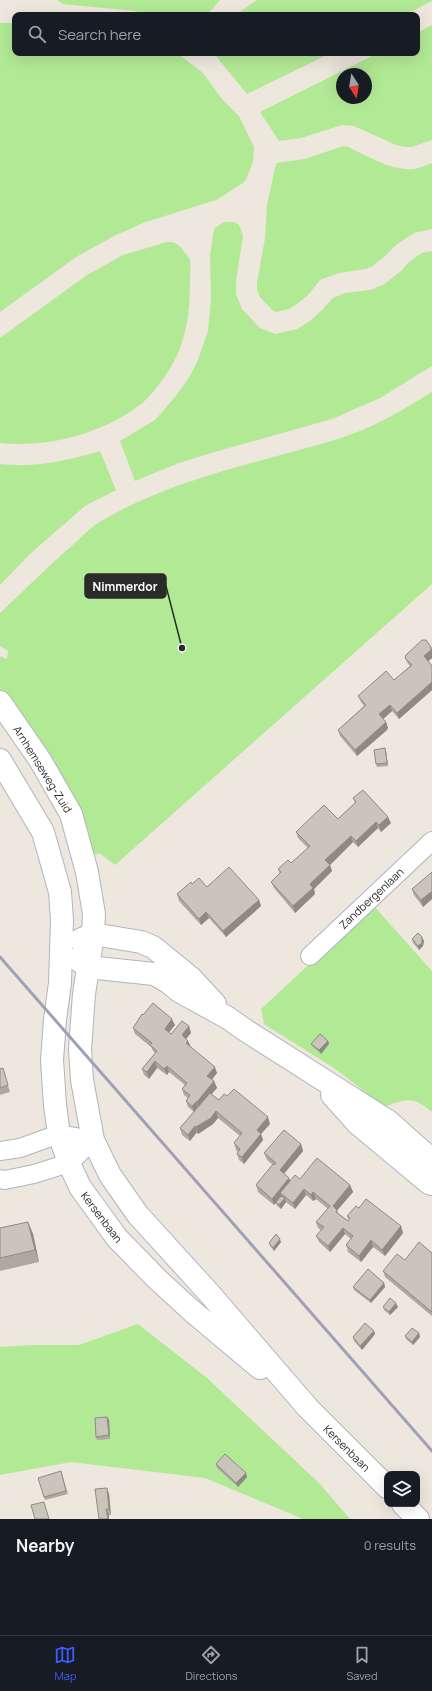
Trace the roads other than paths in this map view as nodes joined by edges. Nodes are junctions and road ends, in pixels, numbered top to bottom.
1 (0, 702) edge
2 (0, 760) edge
3 (432, 841) edge
4 (93, 934) junction
5 (61, 949) junction
6 (310, 956) dead end
7 (88, 966) junction
8 (228, 1018) junction
9 (310, 1072) junction
10 (59, 1134) junction
11 (93, 1140) junction
12 (0, 1151) edge
13 (432, 1160) edge
14 (69, 1163) junction
15 (0, 1179) edge
16 (432, 1184) edge
17 (308, 1408) junction
18 (384, 1485) edge
19 (406, 1507) edge
20 (418, 1519) edge

1 - 4 main road, Arnhemseweg-Zuid
2 - 5 main road
3 - 6 street, Zandbergenlaan
4 - 5 main road
4 - 7 main road, Kersenbaan
4 - 8 main road
5 - 7 main road
5 - 10 main road, Kersenbaan
7 - 8 main road
7 - 11 main road, Kersenbaan
8 - 9 main road
9 - 13 main road
9 - 16 main road
10 - 11 street
10 - 12 street
10 - 14 main road, Kersenbaan
11 - 14 street
11 - 17 main road, Kersenbaan
14 - 15 street
14 - 17 main road, Kersenbaan
17 - 18 main road, Kersenbaan
19 - 20 main road

